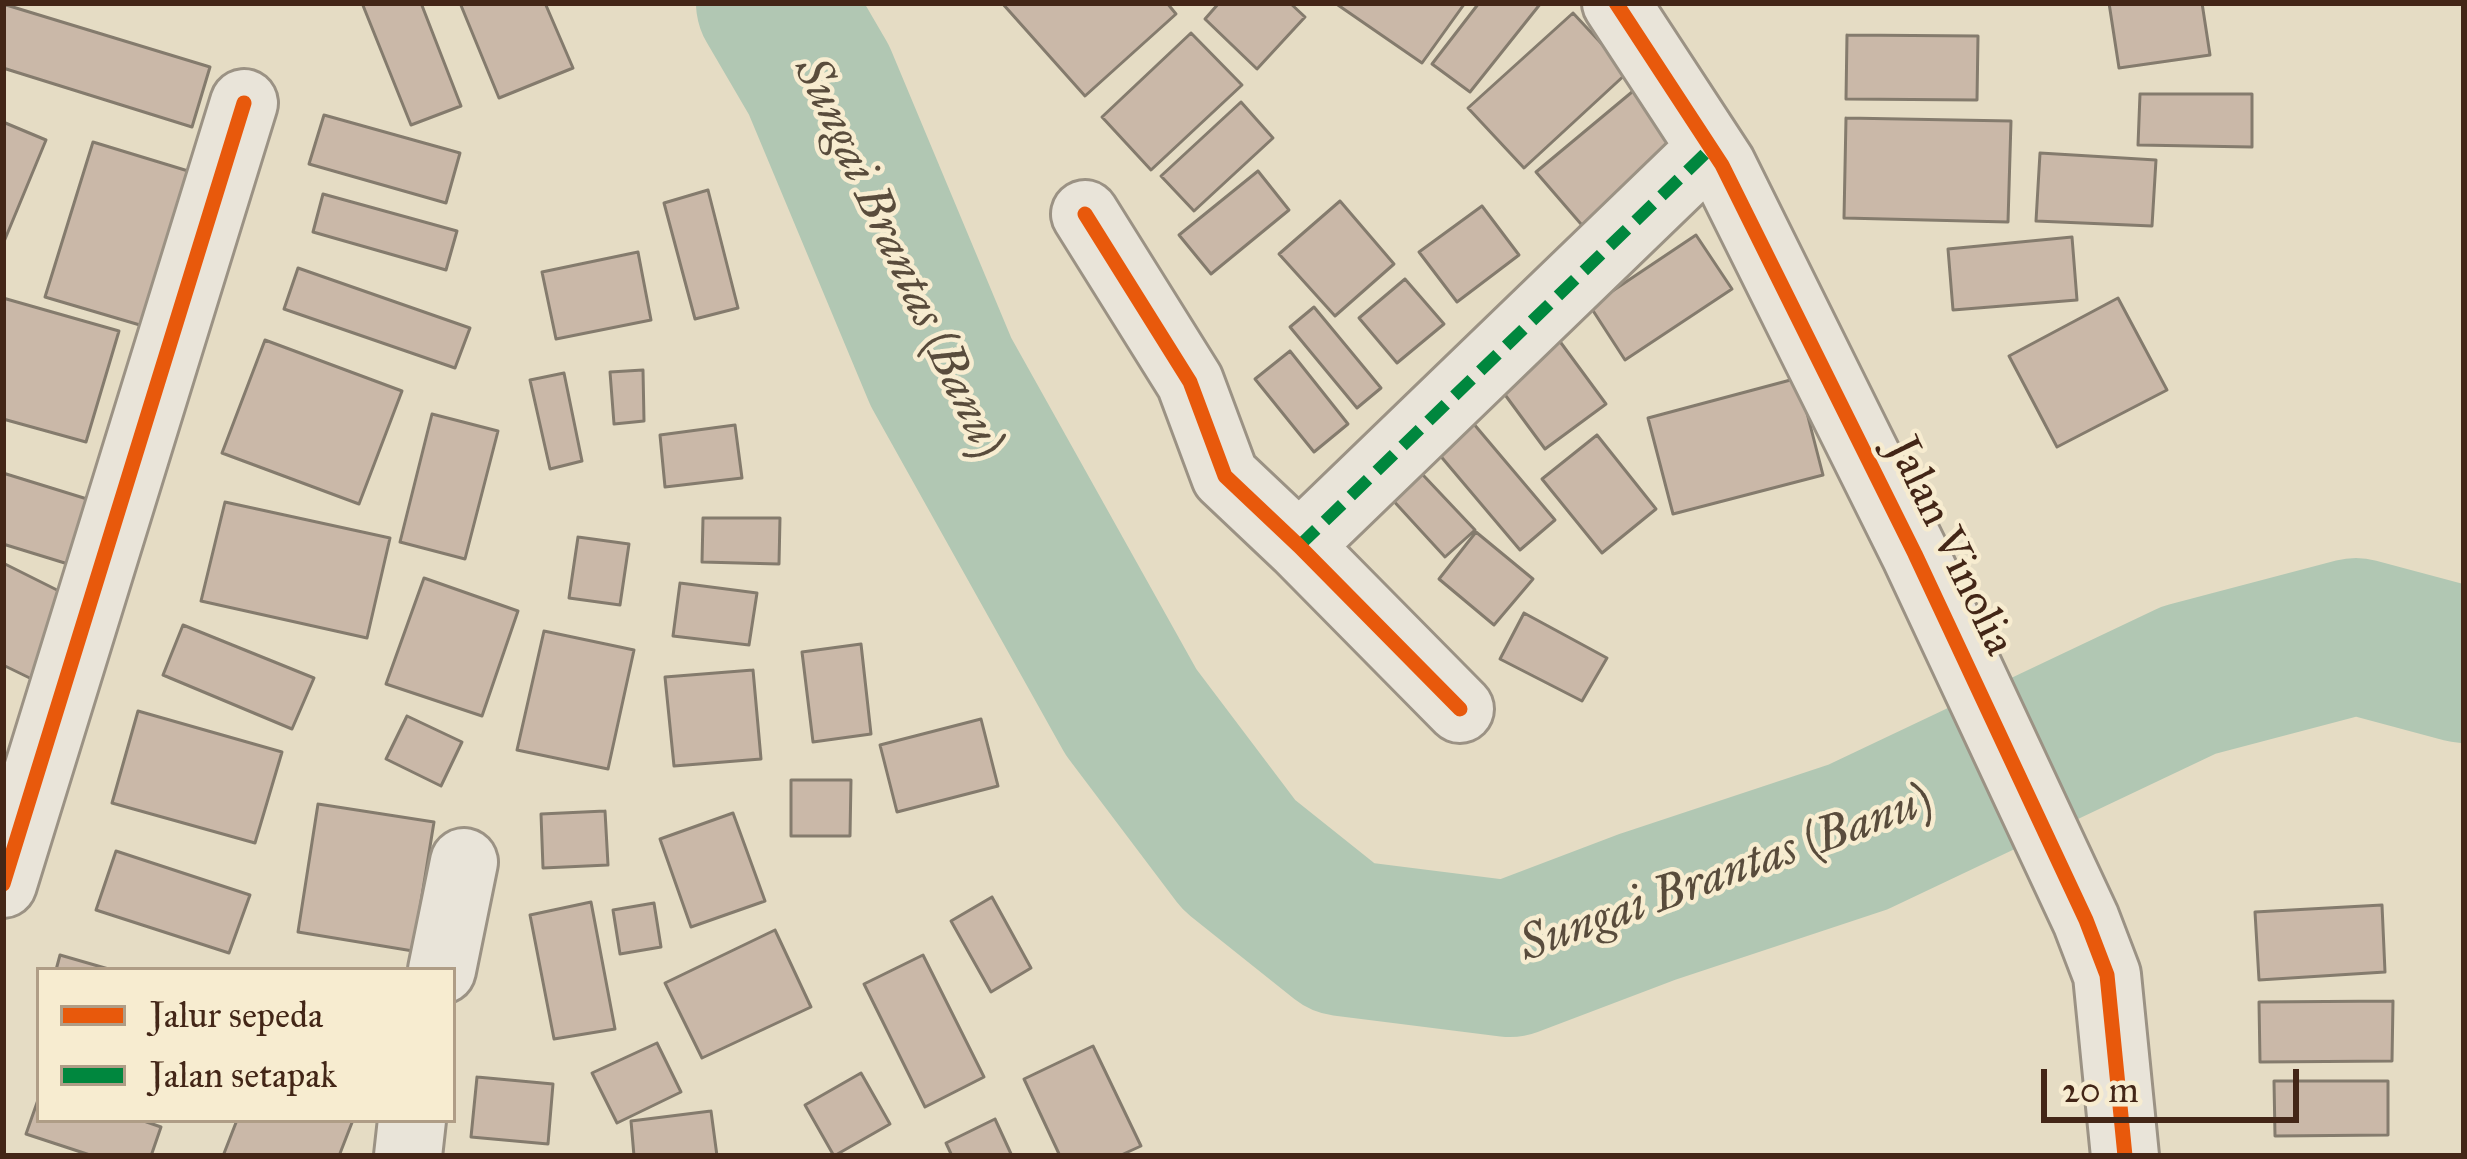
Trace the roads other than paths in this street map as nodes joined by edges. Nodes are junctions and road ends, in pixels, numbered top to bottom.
1 (1616, 3) edge
2 (244, 103) dead end
3 (1710, 149) junction
4 (1084, 214) dead end
5 (1299, 546) junction
6 (1460, 709) dead end
7 (464, 862) dead end
8 (3, 884) edge
9 (443, 967) edge
10 (412, 1123) edge
11 (408, 1156) edge
12 (2125, 1156) edge

1 - 3 street, Jalan Vinolia
2 - 8 street
3 - 5 street
3 - 12 street, Jalan Vinolia
4 - 5 street
5 - 6 street
7 - 9 street
10 - 11 street

